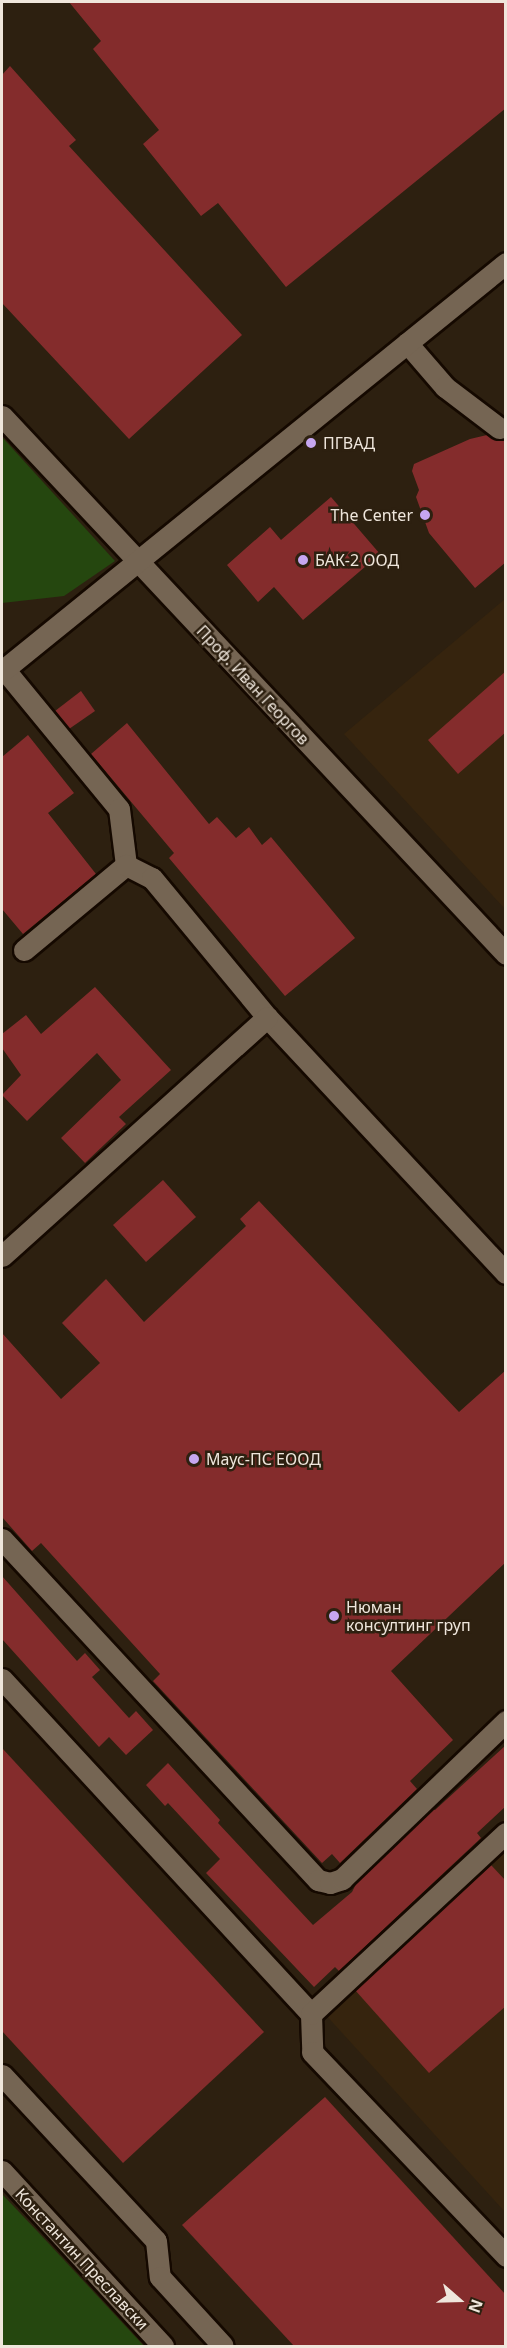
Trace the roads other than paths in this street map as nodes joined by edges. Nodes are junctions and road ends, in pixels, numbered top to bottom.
1 (506, 263) edge
2 (407, 343) junction
3 (2, 416) edge
4 (499, 428) dead end
5 (137, 562) junction
6 (3, 670) edge
7 (126, 865) junction
8 (24, 950) dead end
9 (506, 954) edge
10 (267, 1017) junction
11 (2, 1256) edge
12 (503, 1265) edge
13 (2, 1539) edge
14 (2, 1678) edge
15 (506, 1721) edge
16 (506, 1833) edge
17 (311, 2014) junction
18 (2, 2075) edge
19 (2, 2171) edge
20 (506, 2256) edge
21 (163, 2346) edge
22 (223, 2346) edge

1 - 2 street
2 - 4 street
2 - 5 street
3 - 5 street, Проф. Иван Георгов
5 - 6 street
5 - 9 street, Проф. Иван Георгов
6 - 7 street
7 - 8 street
7 - 10 street
10 - 11 street
10 - 12 street
13 - 15 street
14 - 17 street
16 - 17 street
17 - 20 street
18 - 22 street
19 - 21 street, Константин Преславски

